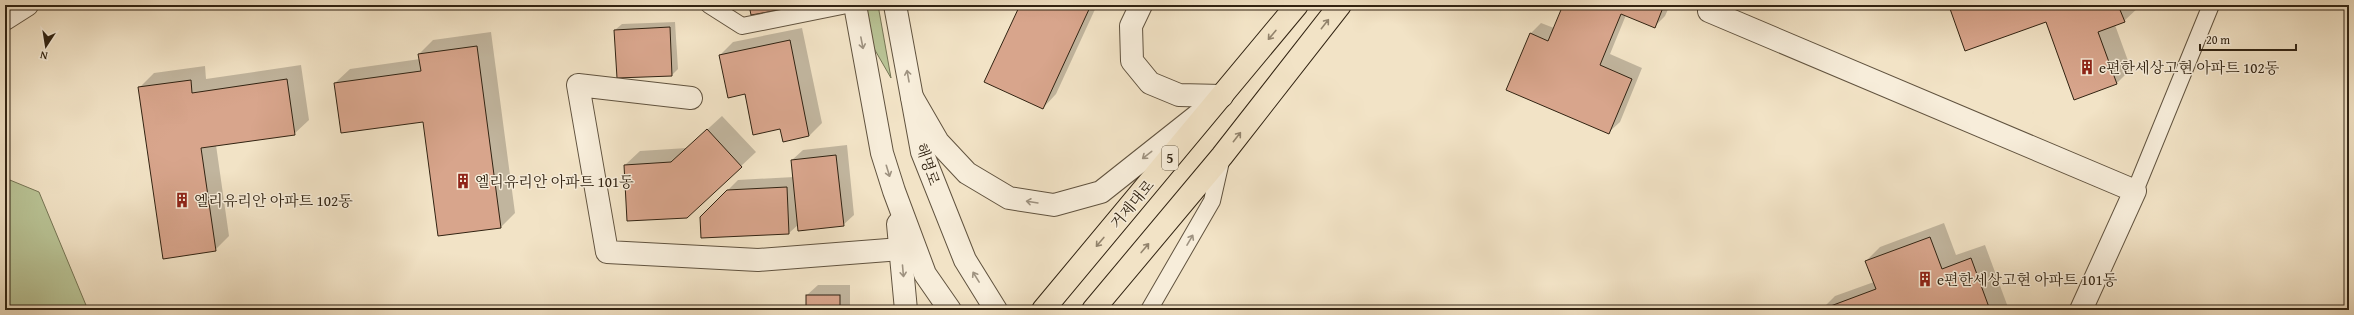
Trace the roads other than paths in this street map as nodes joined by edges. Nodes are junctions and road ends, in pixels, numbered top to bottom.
1 (27, 5) edge
2 (709, 5) edge
3 (847, 5) edge
4 (854, 5) edge
5 (895, 5) edge
6 (1141, 5) edge
7 (1297, 5) edge
8 (1340, 5) edge
9 (2211, 5) edge
10 (1709, 11) dead end
11 (5, 19) edge
12 (1222, 96) junction
13 (912, 97) junction
14 (691, 98) dead end
15 (1222, 156) junction
16 (894, 191) junction
17 (2135, 191) junction
18 (901, 249) junction
19 (906, 310) edge
20 (950, 310) edge
21 (996, 310) edge
22 (1043, 310) edge
23 (1093, 310) edge
24 (1149, 310) edge
25 (2081, 310) edge

1 - 11 street
2 - 3 lane
4 -> 16 street
13 -> 5 street, 해명로
6 - 12 street
7 -> 12 main road, 거제대로 / 5
15 -> 8 main road
9 - 17 lane
10 - 17 street
12 -> 13 street
12 -> 22 main road, 거제대로 / 5
21 -> 13 street, 해명로
14 - 18 street
23 -> 15 main road
24 -> 15 lane
16 - 18 street
16 - 20 street
17 - 25 street
18 -> 19 street

